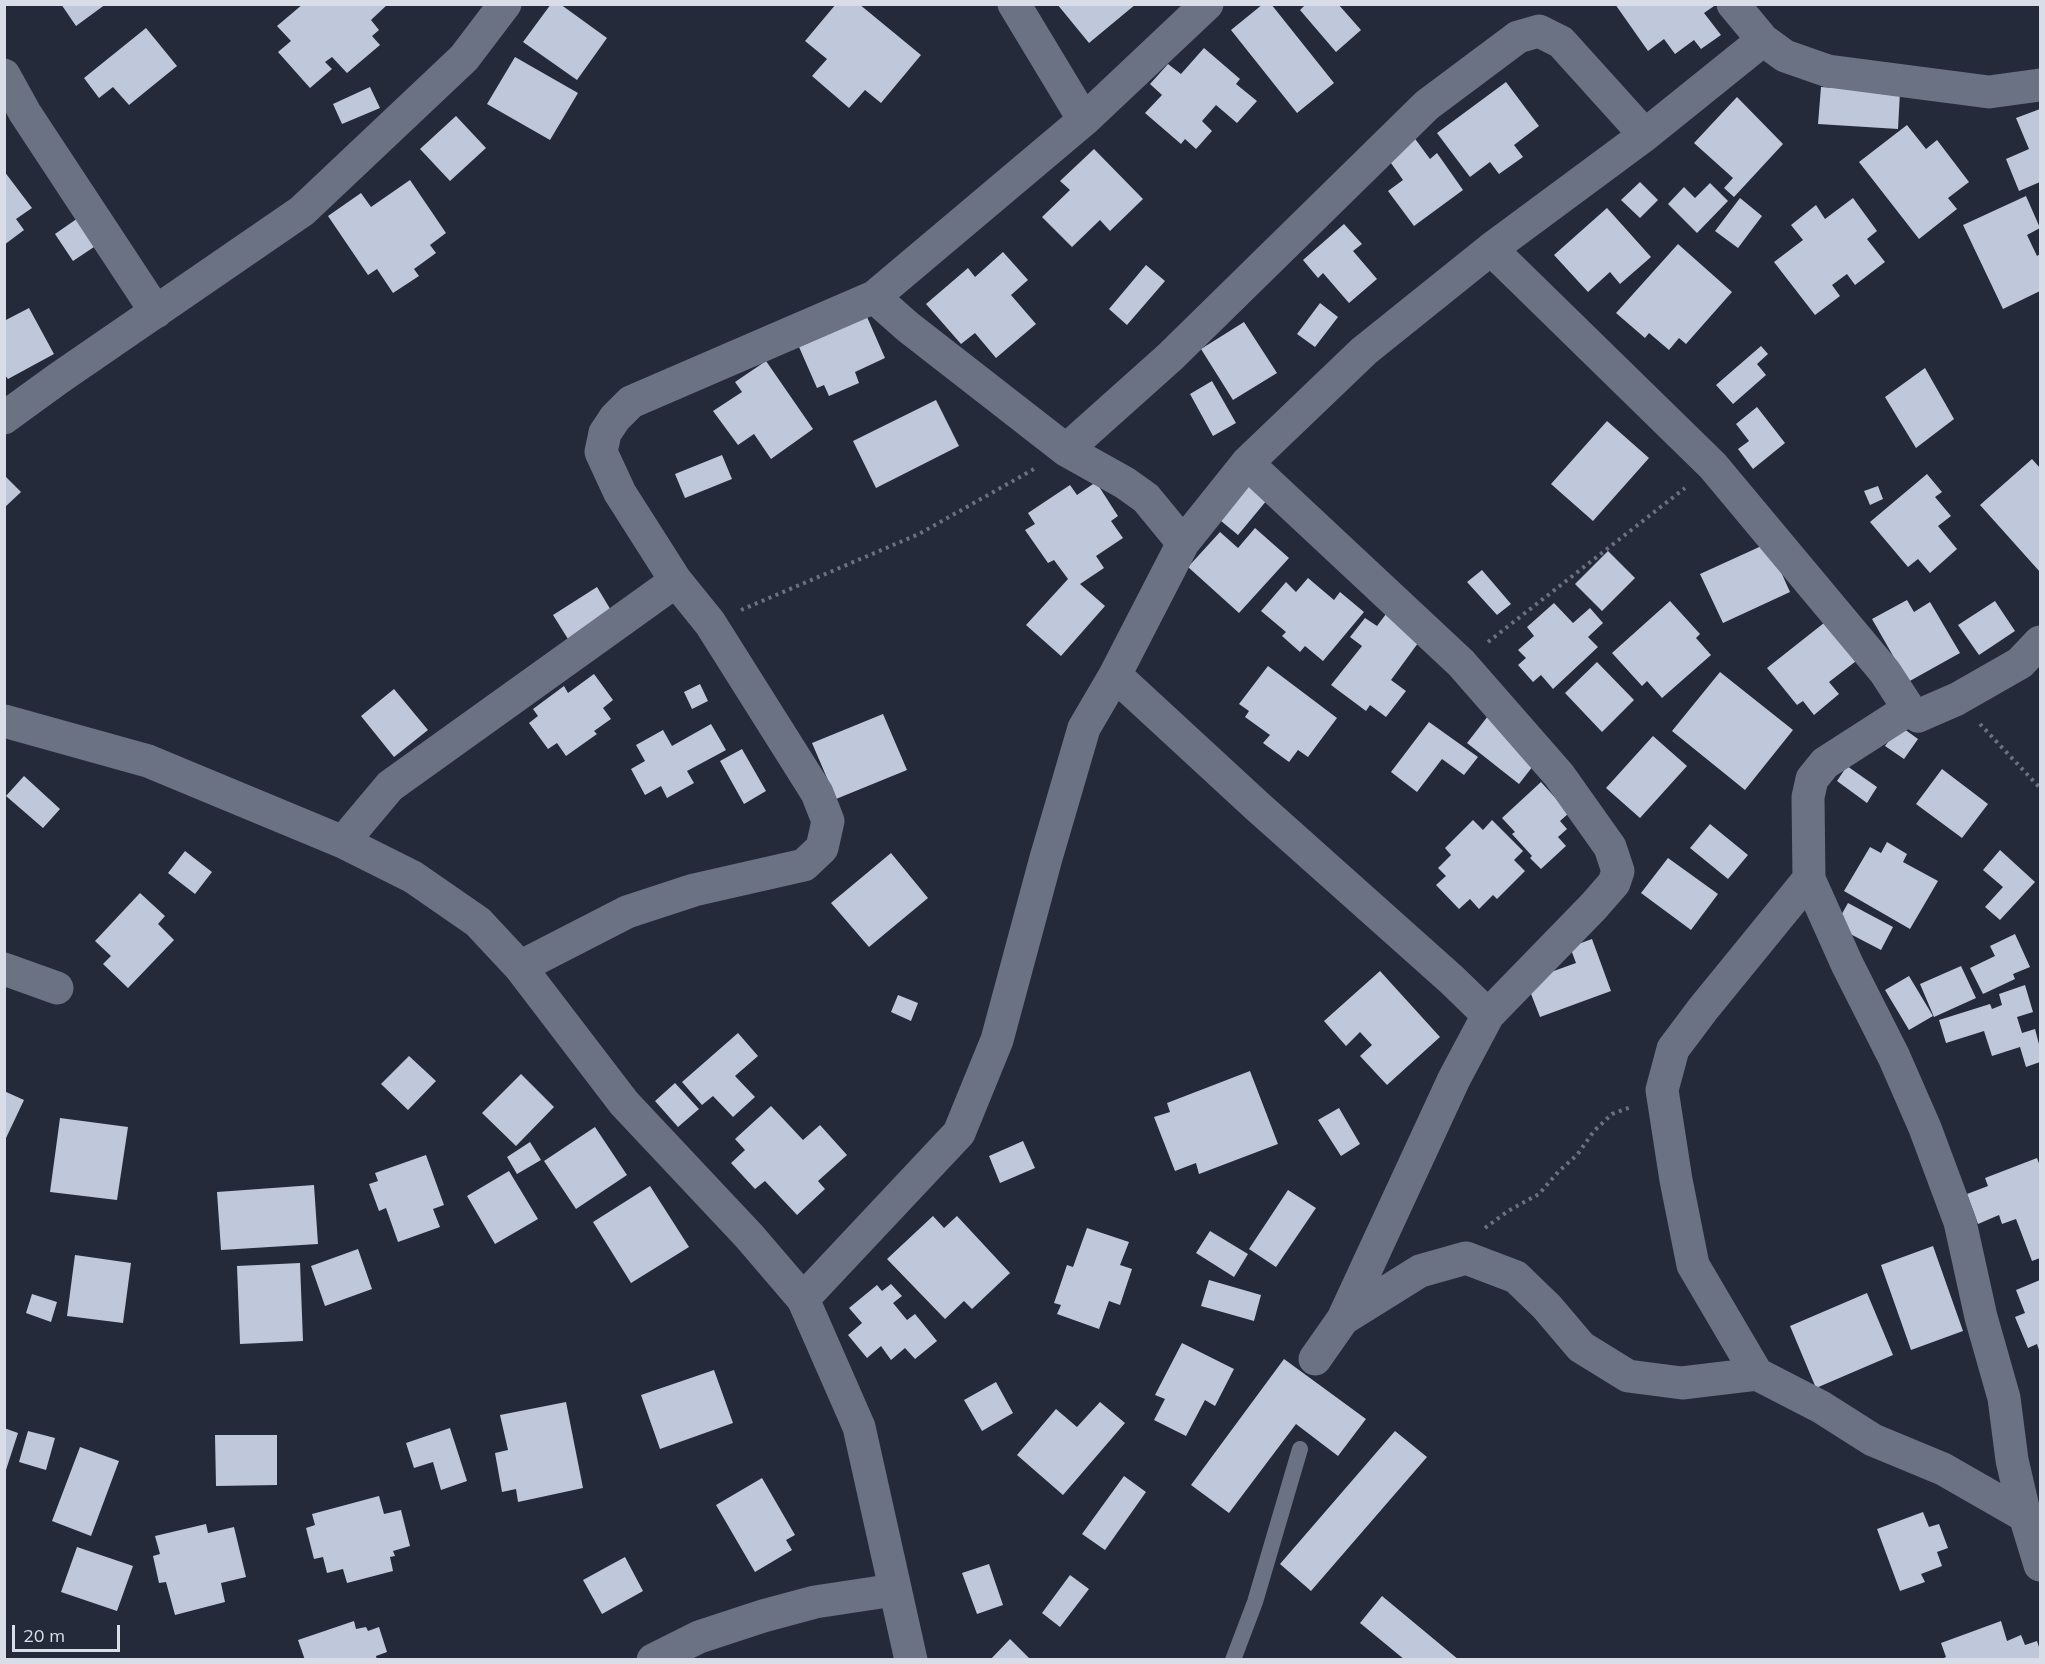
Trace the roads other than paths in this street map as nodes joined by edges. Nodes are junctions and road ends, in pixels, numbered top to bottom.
1 (505, 4) edge
2 (1014, 4) edge
3 (1207, 4) edge
4 (1733, 4) edge
5 (1763, 40) junction
6 (4, 75) edge
7 (2040, 85) edge
8 (1084, 120) junction
9 (1645, 135) junction
10 (1491, 249) junction
11 (874, 297) junction
12 (156, 312) junction
13 (4, 418) edge
14 (1066, 450) junction
15 (1247, 462) junction
16 (1183, 543) junction
17 (676, 580) junction
18 (2040, 642) edge
19 (1115, 675) junction
20 (1909, 709) junction
21 (4, 721) edge
22 (343, 842) junction
23 (1809, 879) junction
24 (520, 967) junction
25 (4, 969) edge
26 (57, 988) dead end
27 (1488, 1015) junction
28 (803, 1299) junction
29 (1343, 1319) junction
30 (1315, 1359) dead end
31 (1757, 1374) junction
32 (1300, 1449) dead end
33 (2025, 1516) junction
34 (2040, 1565) edge
35 (894, 1590) junction
36 (653, 1659) edge
37 (911, 1659) edge
38 (1233, 1659) edge

1 - 12 street
2 - 8 street
3 - 8 street
4 - 5 street
5 - 7 street
5 - 9 street
6 - 12 street
8 - 11 street
9 - 10 street
9 - 14 street
10 - 15 street
10 - 20 street
11 - 14 street
11 - 17 street
12 - 13 street
14 - 16 street
15 - 16 street
15 - 27 street
16 - 19 street
17 - 22 street
17 - 24 street
18 - 20 street
19 - 27 street
19 - 28 street
20 - 23 street
21 - 22 street
22 - 24 street
23 - 31 street
23 - 33 street
24 - 28 street
25 - 26 street
27 - 29 street
28 - 35 street
29 - 30 street
29 - 31 street
31 - 33 street
32 - 38 lane
33 - 34 street
35 - 36 street
35 - 37 street

